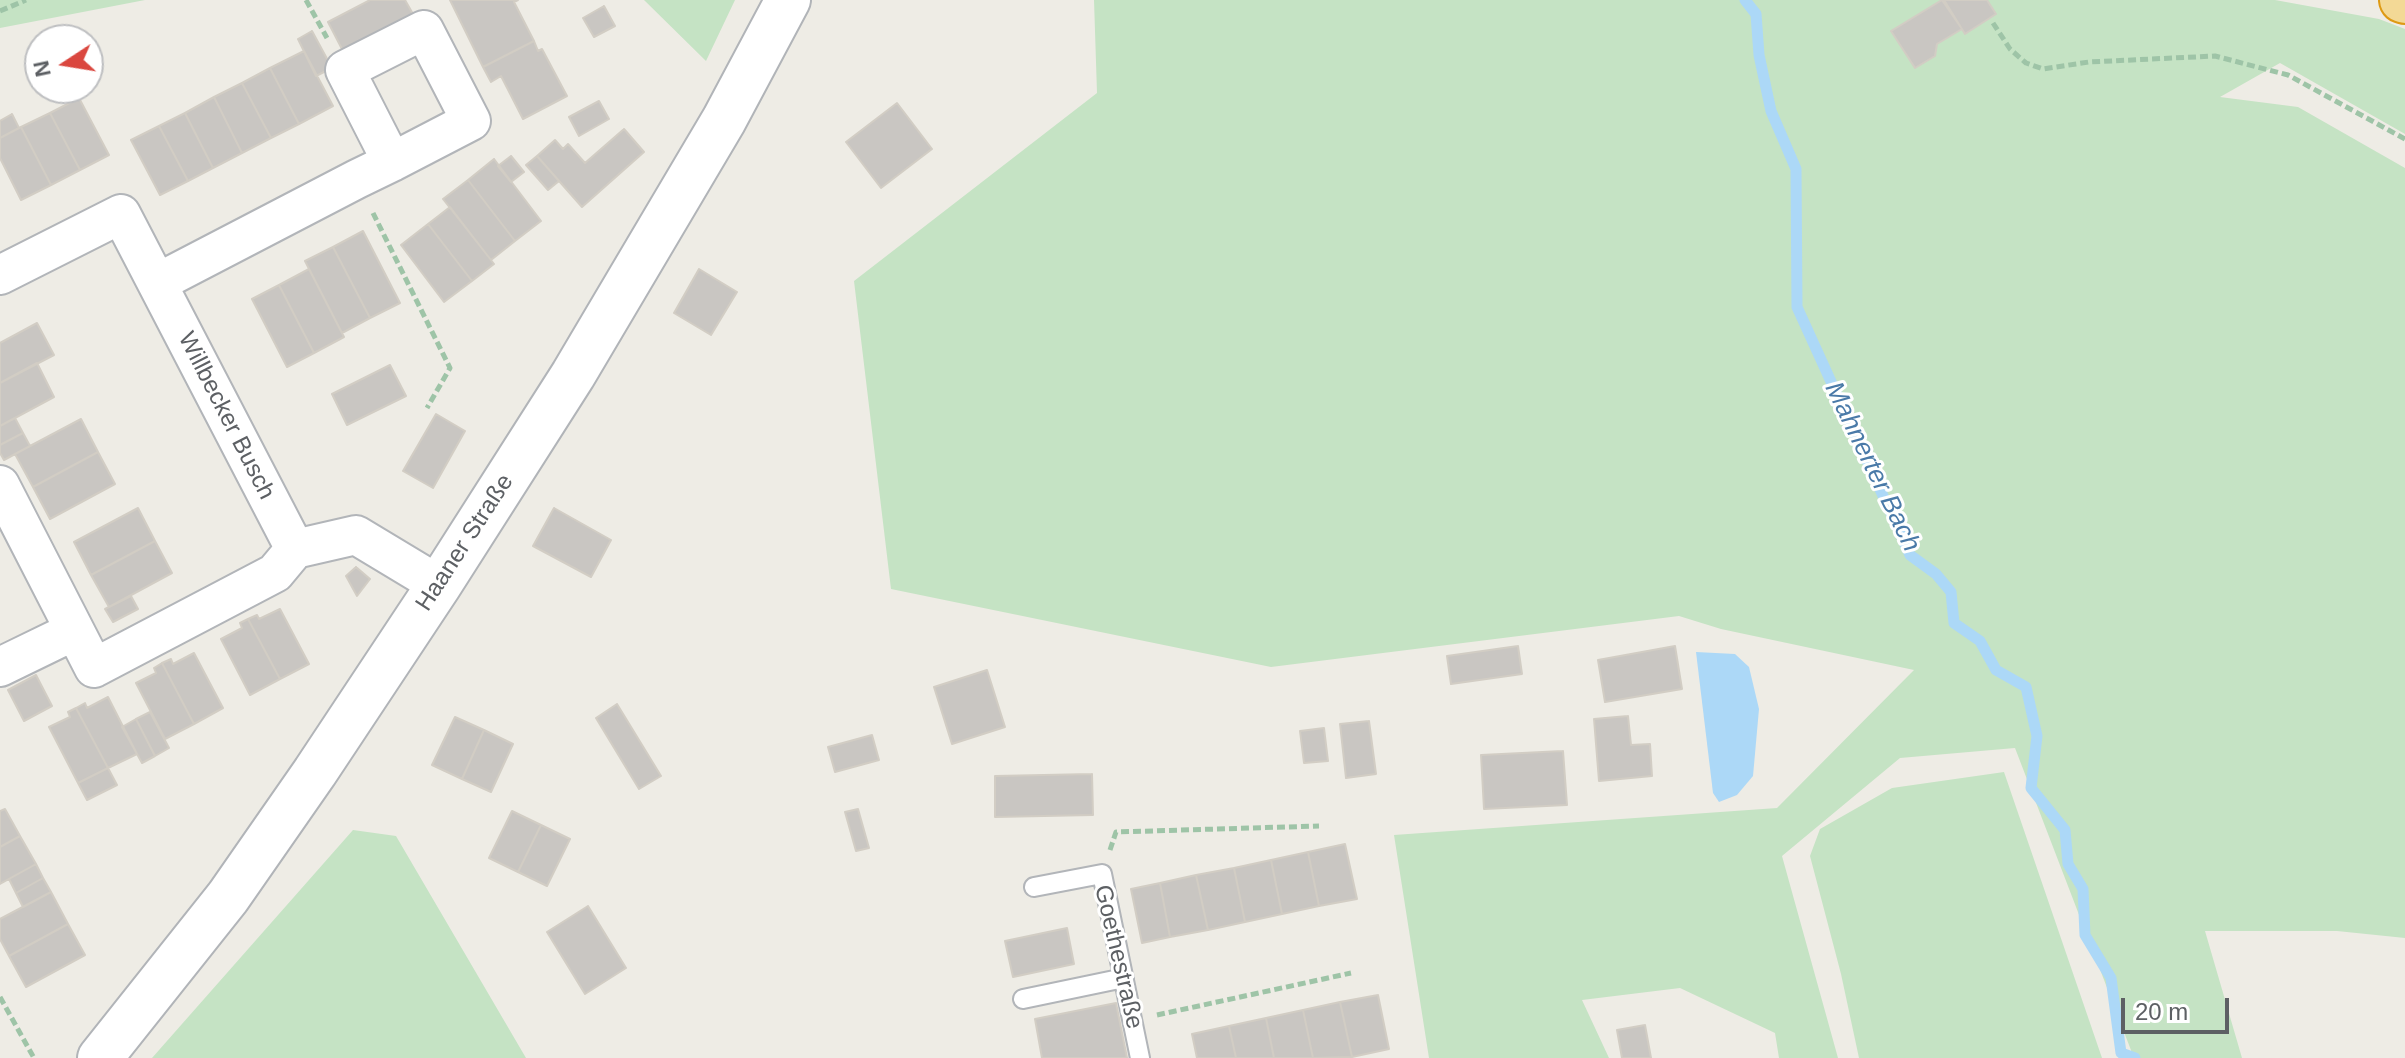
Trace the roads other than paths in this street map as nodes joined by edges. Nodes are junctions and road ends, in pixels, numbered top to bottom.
1 (788, 0) edge
2 (392, 162) dead end
3 (0, 275) edge
4 (157, 283) junction
5 (0, 485) edge
6 (295, 549) junction
7 (439, 585) junction
8 (74, 631) junction
9 (0, 667) edge
10 (1034, 887) dead end
11 (1124, 978) junction
12 (1023, 999) dead end
13 (100, 1058) edge
14 (1140, 1058) edge

1 - 7 main road, Haaner Straße
2 - 4 street
3 - 4 street, Willbecker Busch
4 - 6 street, Willbecker Busch
5 - 8 street
6 - 7 street
6 - 8 street
7 - 13 main road, Haaner Straße
8 - 9 street
10 - 11 lane, Goethestraße
11 - 12 lane
11 - 14 lane, Goethestraße

